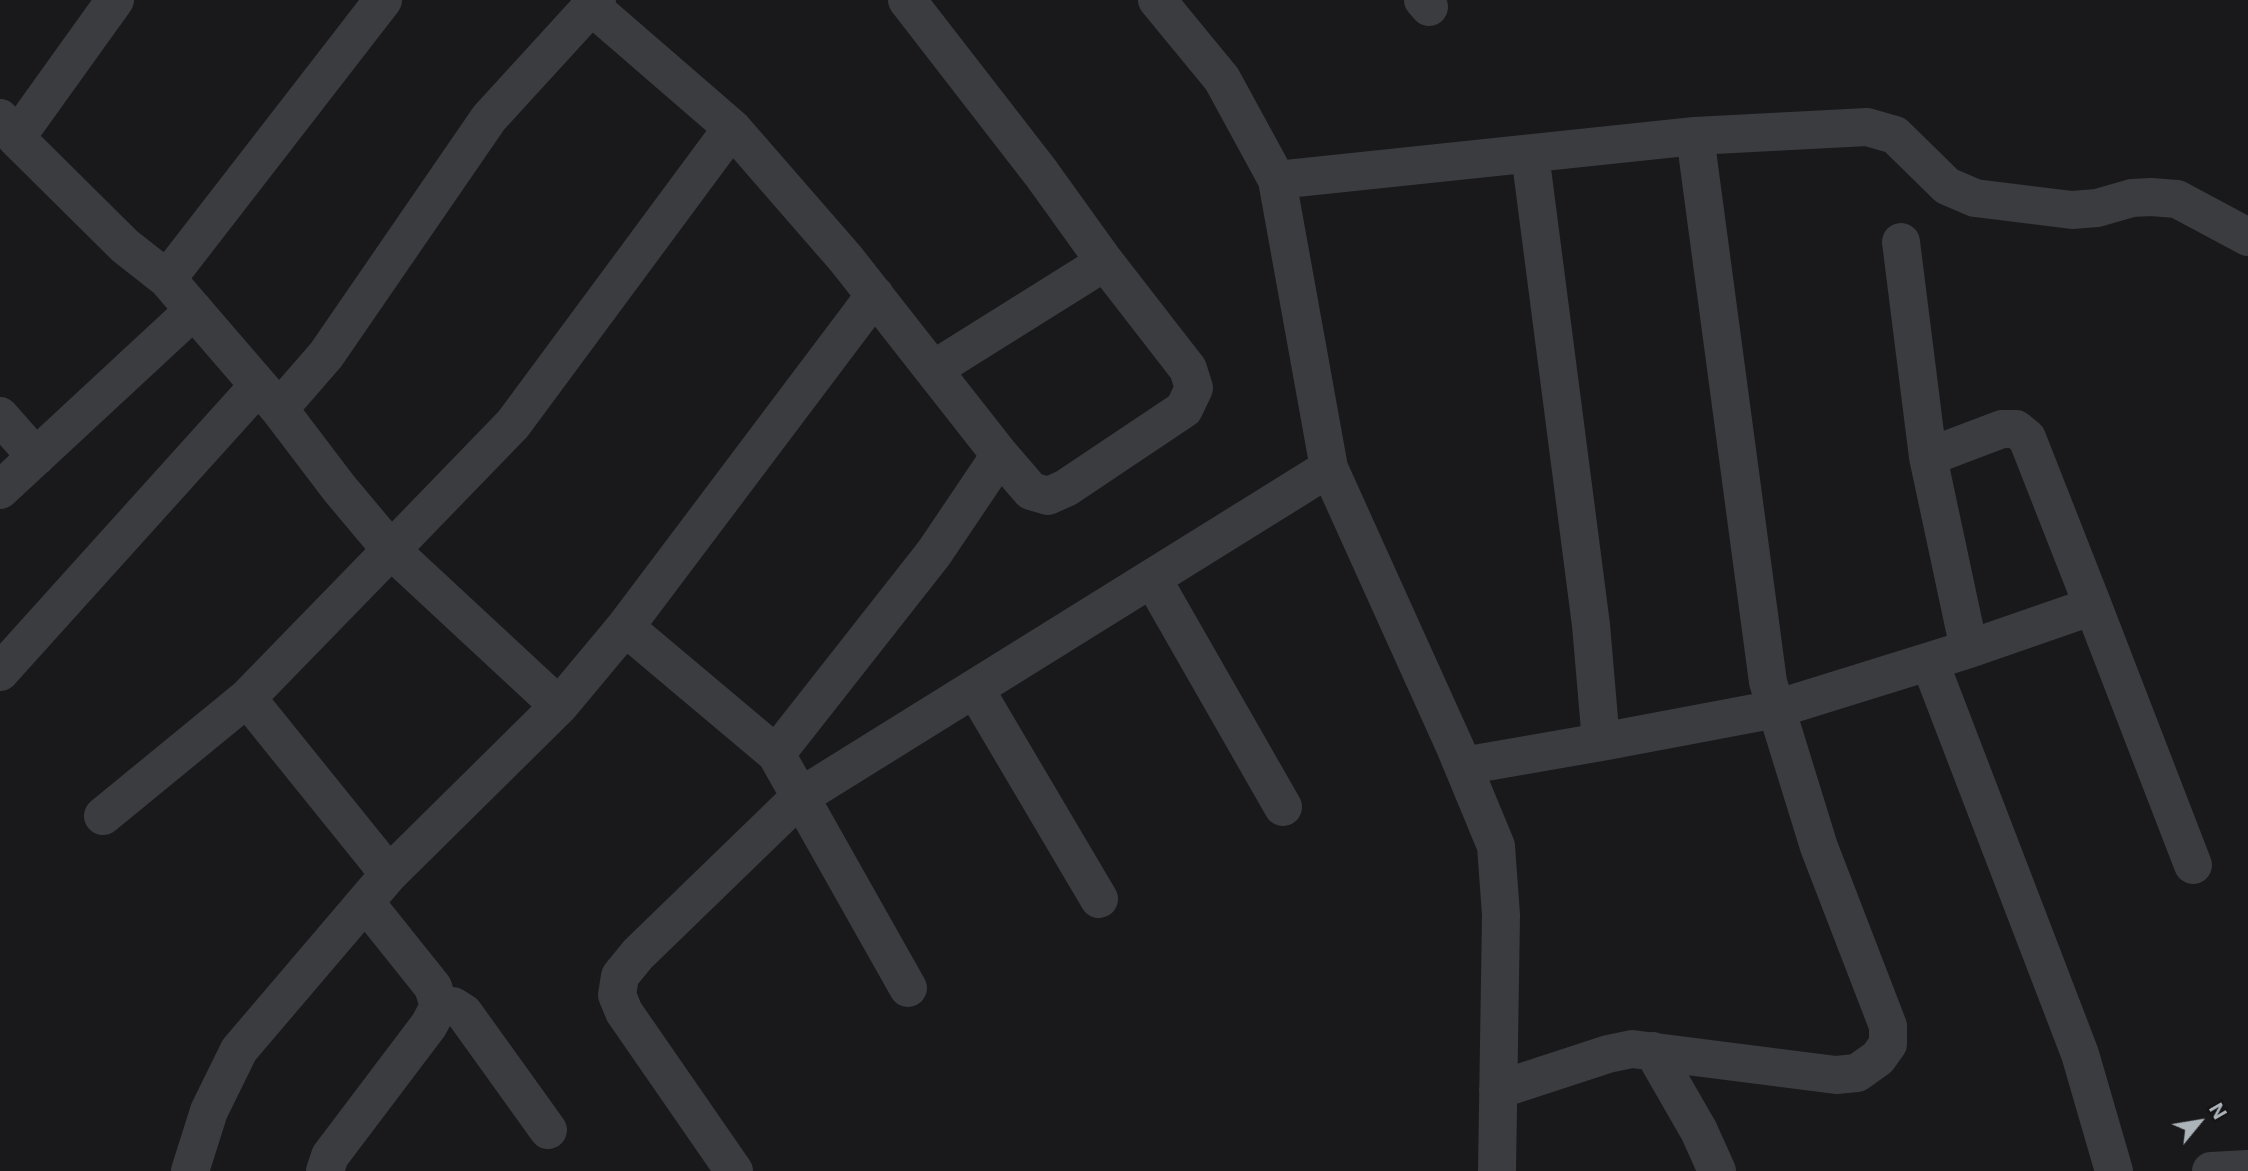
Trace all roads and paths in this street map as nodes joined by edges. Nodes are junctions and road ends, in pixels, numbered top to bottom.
1 (115, 0) edge
2 (383, 0) edge
3 (907, 0) edge
4 (1157, 0) edge
5 (594, 3) edge
6 (8, 128) edge
7 (732, 128) junction
8 (1695, 136) junction
9 (1530, 153) junction
10 (1277, 180) junction
11 (2248, 237) edge
12 (1901, 242) dead end
13 (1105, 262) junction
14 (167, 279) junction
15 (875, 295) junction
16 (194, 310) junction
17 (934, 369) junction
18 (268, 398) junction
19 (0, 416) edge
20 (1000, 456) junction
21 (36, 457) junction
22 (1928, 457) junction
23 (1329, 468) junction
24 (0, 490) edge
25 (391, 550) junction
26 (1152, 578) junction
27 (2093, 606) junction
28 (625, 627) junction
29 (1969, 649) junction
30 (1930, 663) junction
31 (0, 672) edge
32 (975, 689) junction
33 (247, 698) junction
34 (559, 706) junction
35 (1776, 709) junction
36 (1601, 742) junction
37 (776, 754) junction
38 (1463, 766) junction
39 (800, 797) junction
40 (1283, 807) dead end
41 (103, 816) dead end
42 (2193, 865) dead end
43 (377, 888) junction
44 (1099, 899) dead end
45 (908, 988) dead end
46 (439, 1006) junction
47 (1653, 1051) junction
48 (1498, 1090) junction
49 (548, 1130) dead end
50 (2248, 1169) edge
51 (190, 1171) edge
52 (325, 1171) edge
53 (734, 1171) edge
54 (1497, 1171) edge
55 (1717, 1171) edge
56 (2115, 1171) edge
57 (2211, 1171) edge

1 - 6 street
2 - 14 street
3 - 13 street
4 - 10 street
5 - 7 street
5 - 18 street
6 - 14 street
7 - 15 street
7 - 25 street
8 - 9 street
8 - 11 street
8 - 35 street
9 - 10 street
9 - 36 street
10 - 23 street
12 - 22 street
13 - 17 street
13 - 20 street
14 - 16 street
15 - 17 street
15 - 28 street
16 - 18 street
16 - 21 street
17 - 20 street
18 - 25 street
18 - 31 street
19 - 21 street
20 - 37 street
21 - 24 street
22 - 27 street
22 - 29 street
23 - 26 street
23 - 38 street
25 - 33 street
25 - 34 street
26 - 32 street
26 - 40 street
27 - 29 street
27 - 42 street
28 - 34 street
28 - 37 street
29 - 30 street
30 - 35 street
30 - 56 street
32 - 39 street
32 - 44 street
33 - 41 street
33 - 43 street
34 - 43 street
35 - 36 street
35 - 47 street
36 - 38 street
37 - 39 street
38 - 48 street
39 - 45 street
39 - 53 street
43 - 46 street
43 - 51 street
46 - 49 street
46 - 52 street
47 - 48 street
47 - 55 street
48 - 54 street
50 - 57 street

